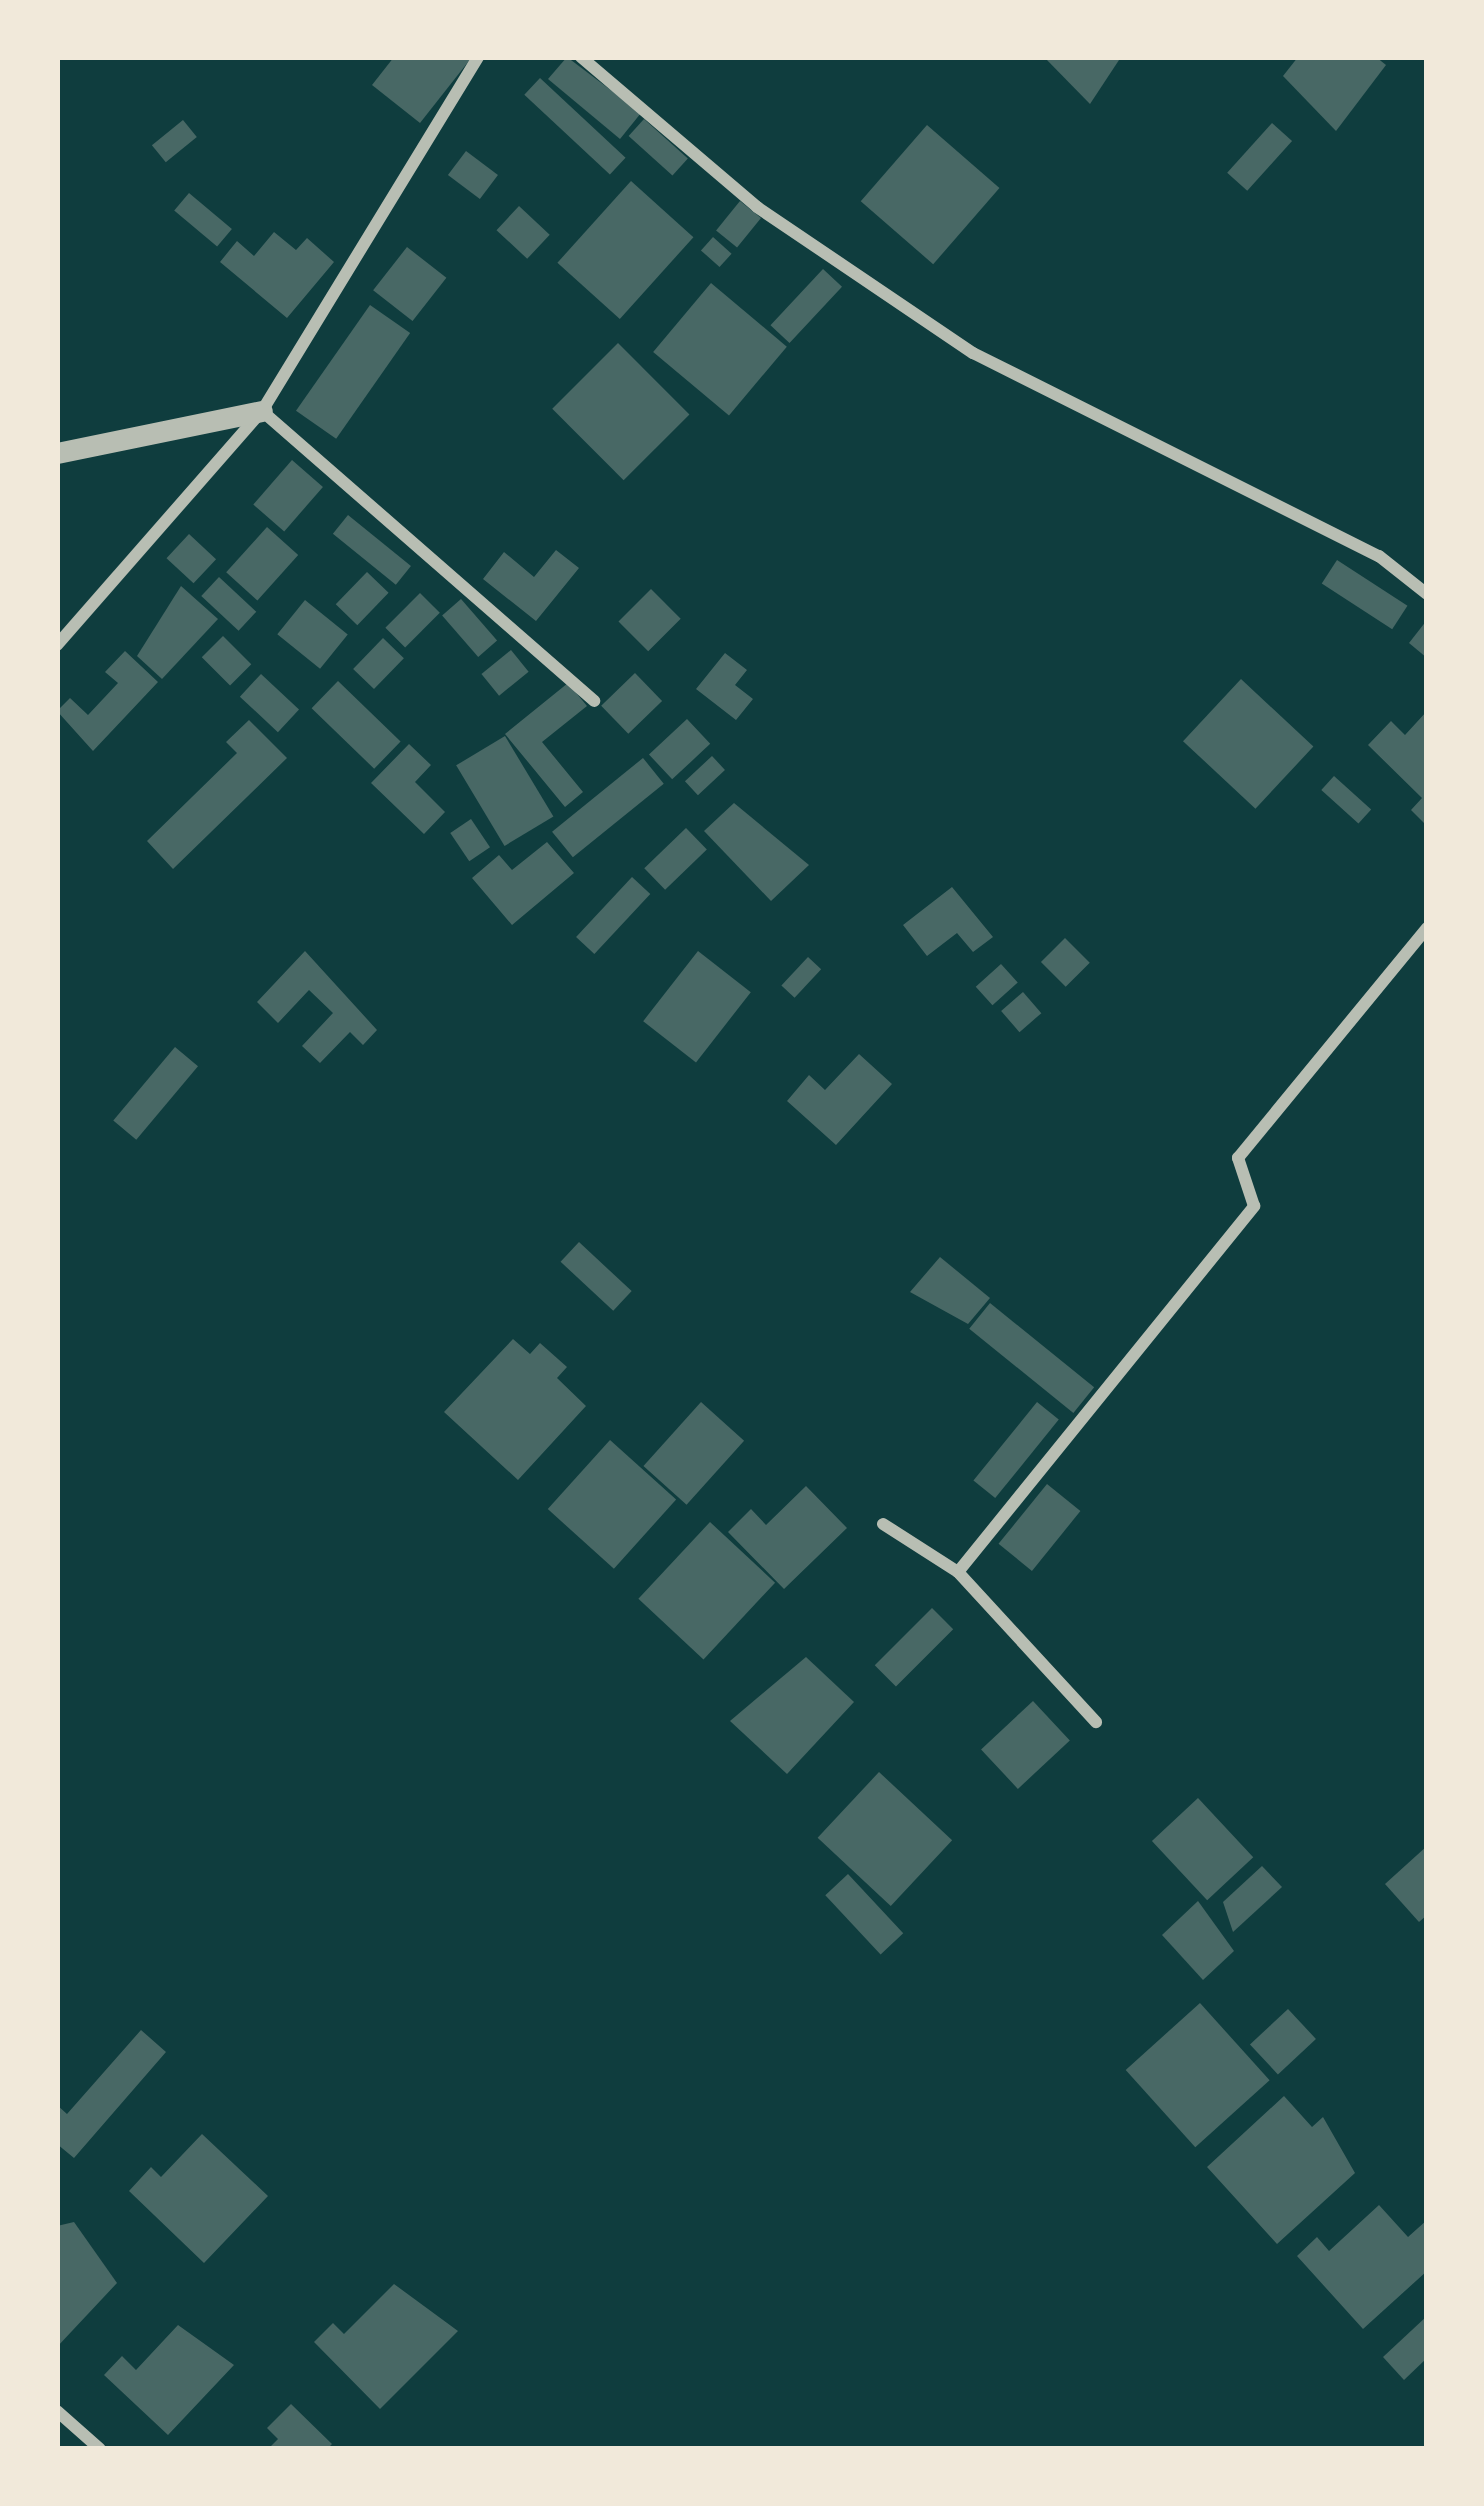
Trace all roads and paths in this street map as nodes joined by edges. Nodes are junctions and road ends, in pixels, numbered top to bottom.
1 (478, 57) edge
2 (581, 57) edge
3 (262, 411) junction
4 (57, 453) edge
5 (1427, 594) edge
6 (57, 645) edge
7 (594, 701) dead end
8 (1427, 928) edge
9 (883, 1523) dead end
10 (958, 1573) junction
11 (1096, 1722) dead end
12 (57, 2411) edge
13 (100, 2449) edge

1 - 3 street
2 - 5 street
3 - 4 street
3 - 6 street
3 - 7 street
8 - 10 street
9 - 10 street
10 - 11 street
12 - 13 street

